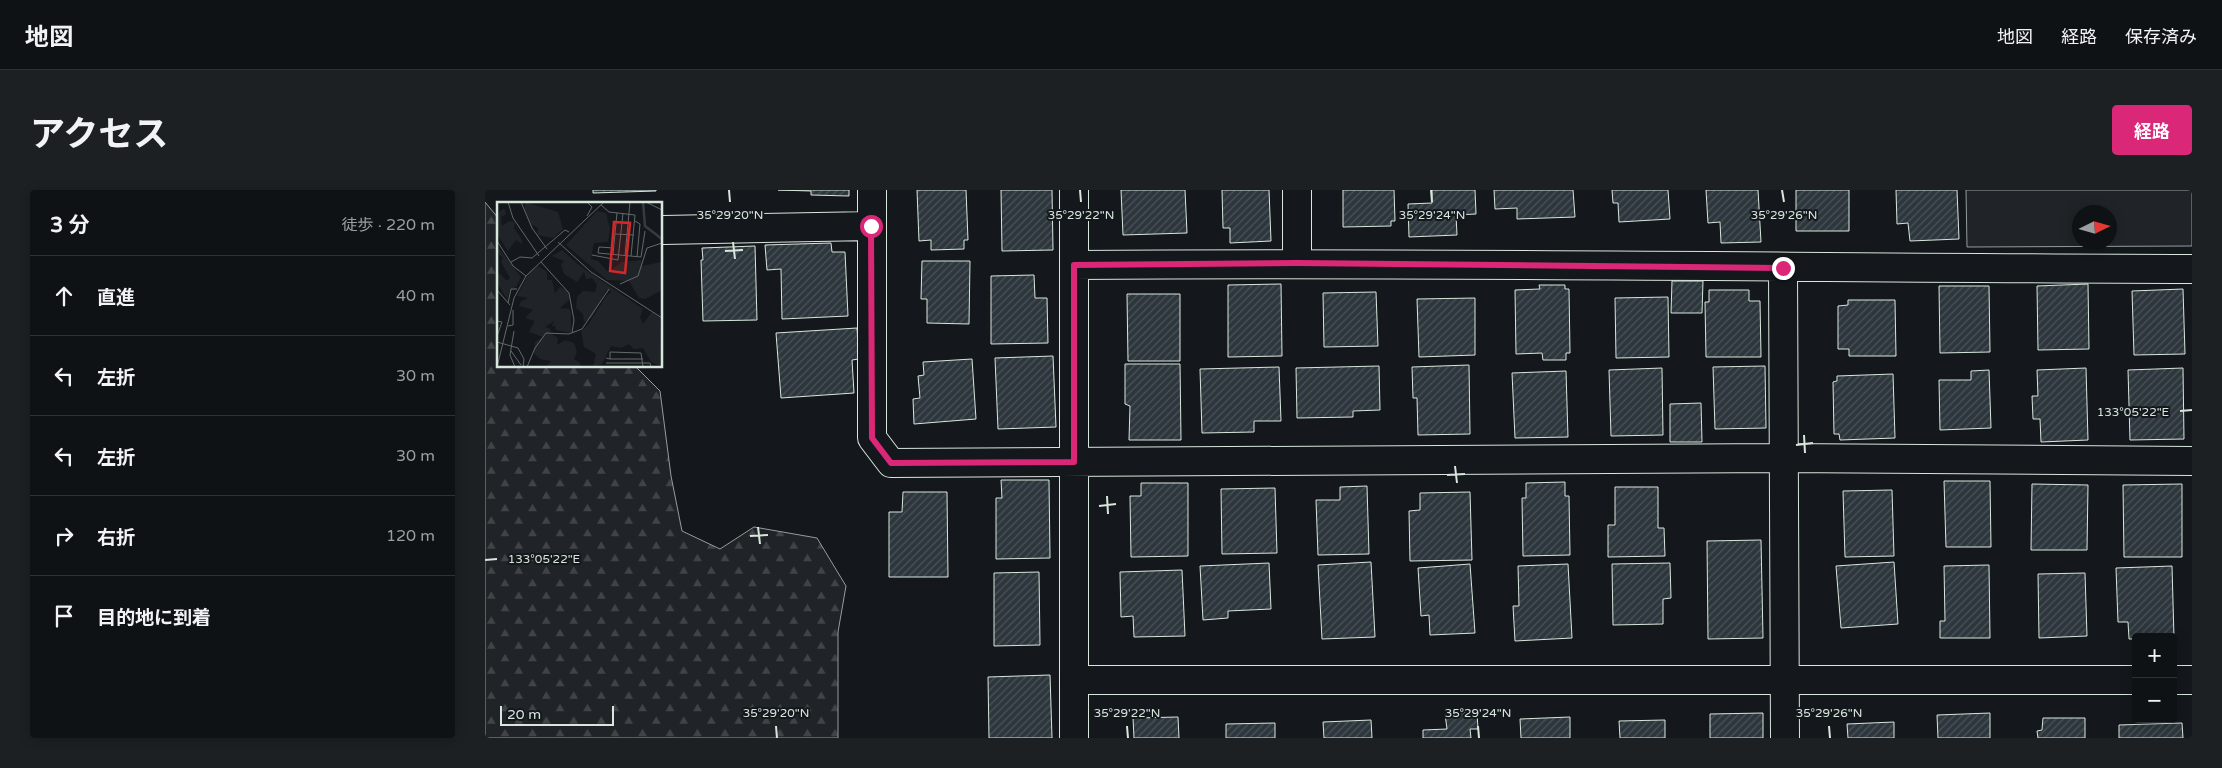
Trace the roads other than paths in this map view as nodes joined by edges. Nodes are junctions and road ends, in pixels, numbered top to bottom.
1 (872, 190) edge
2 (1073, 190) edge
3 (1297, 190) edge
4 (871, 226) junction
5 (663, 230) dead end
6 (1297, 263) junction
7 (1074, 265) junction
8 (1783, 268) junction
9 (2192, 269) edge
10 (1783, 458) junction
11 (2192, 461) edge
12 (1074, 462) junction
13 (1785, 679) junction
14 (1074, 680) junction
15 (2132, 680) edge
16 (2177, 680) edge
17 (2192, 680) edge
18 (1074, 738) edge
19 (1785, 738) edge

1 - 4 street
2 - 7 street
3 - 6 street
4 - 5 street
4 - 12 street
6 - 7 street
6 - 8 street
7 - 12 street
8 - 9 street
8 - 10 street
10 - 11 street
10 - 12 street
10 - 13 street
12 - 14 street
13 - 14 street
13 - 15 street
13 - 19 street
14 - 18 street
16 - 17 street

